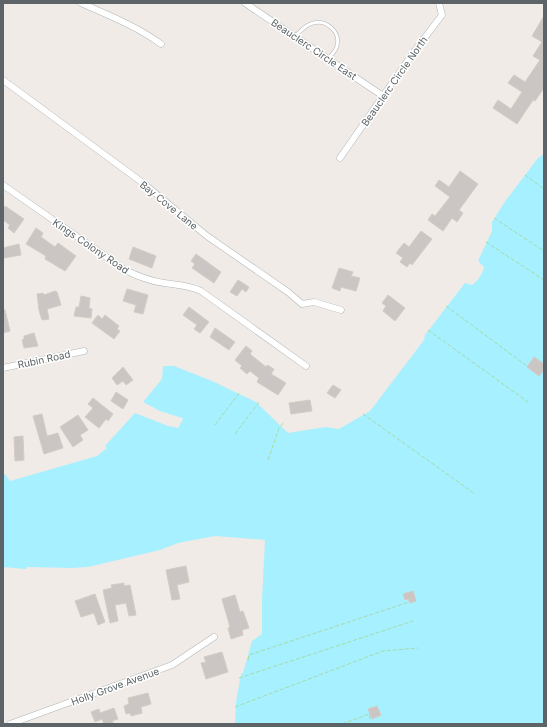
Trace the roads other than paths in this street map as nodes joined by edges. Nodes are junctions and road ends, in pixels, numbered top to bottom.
1 (81, 3) edge
2 (245, 3) edge
3 (439, 3) edge
4 (296, 36) junction
5 (161, 44) dead end
6 (328, 59) junction
7 (3, 80) edge
8 (384, 96) junction
9 (340, 158) dead end
10 (3, 186) edge
11 (341, 310) dead end
12 (84, 351) dead end
13 (306, 366) dead end
14 (3, 368) edge
15 (214, 637) dead end
16 (10, 724) edge

1 - 5 street
2 - 4 street, Beauclerc Circle East
3 - 8 street, Beauclerc Circle North
4 - 6 street, Beauclerc Circle East
4 - 6 lane
6 - 8 street, Beauclerc Circle East
7 - 11 street, Bay Cove Lane
8 - 9 street, Beauclerc Circle North
10 - 13 street, Kings Colony Road
12 - 14 street, Rubin Road
15 - 16 street, Holly Grove Avenue

